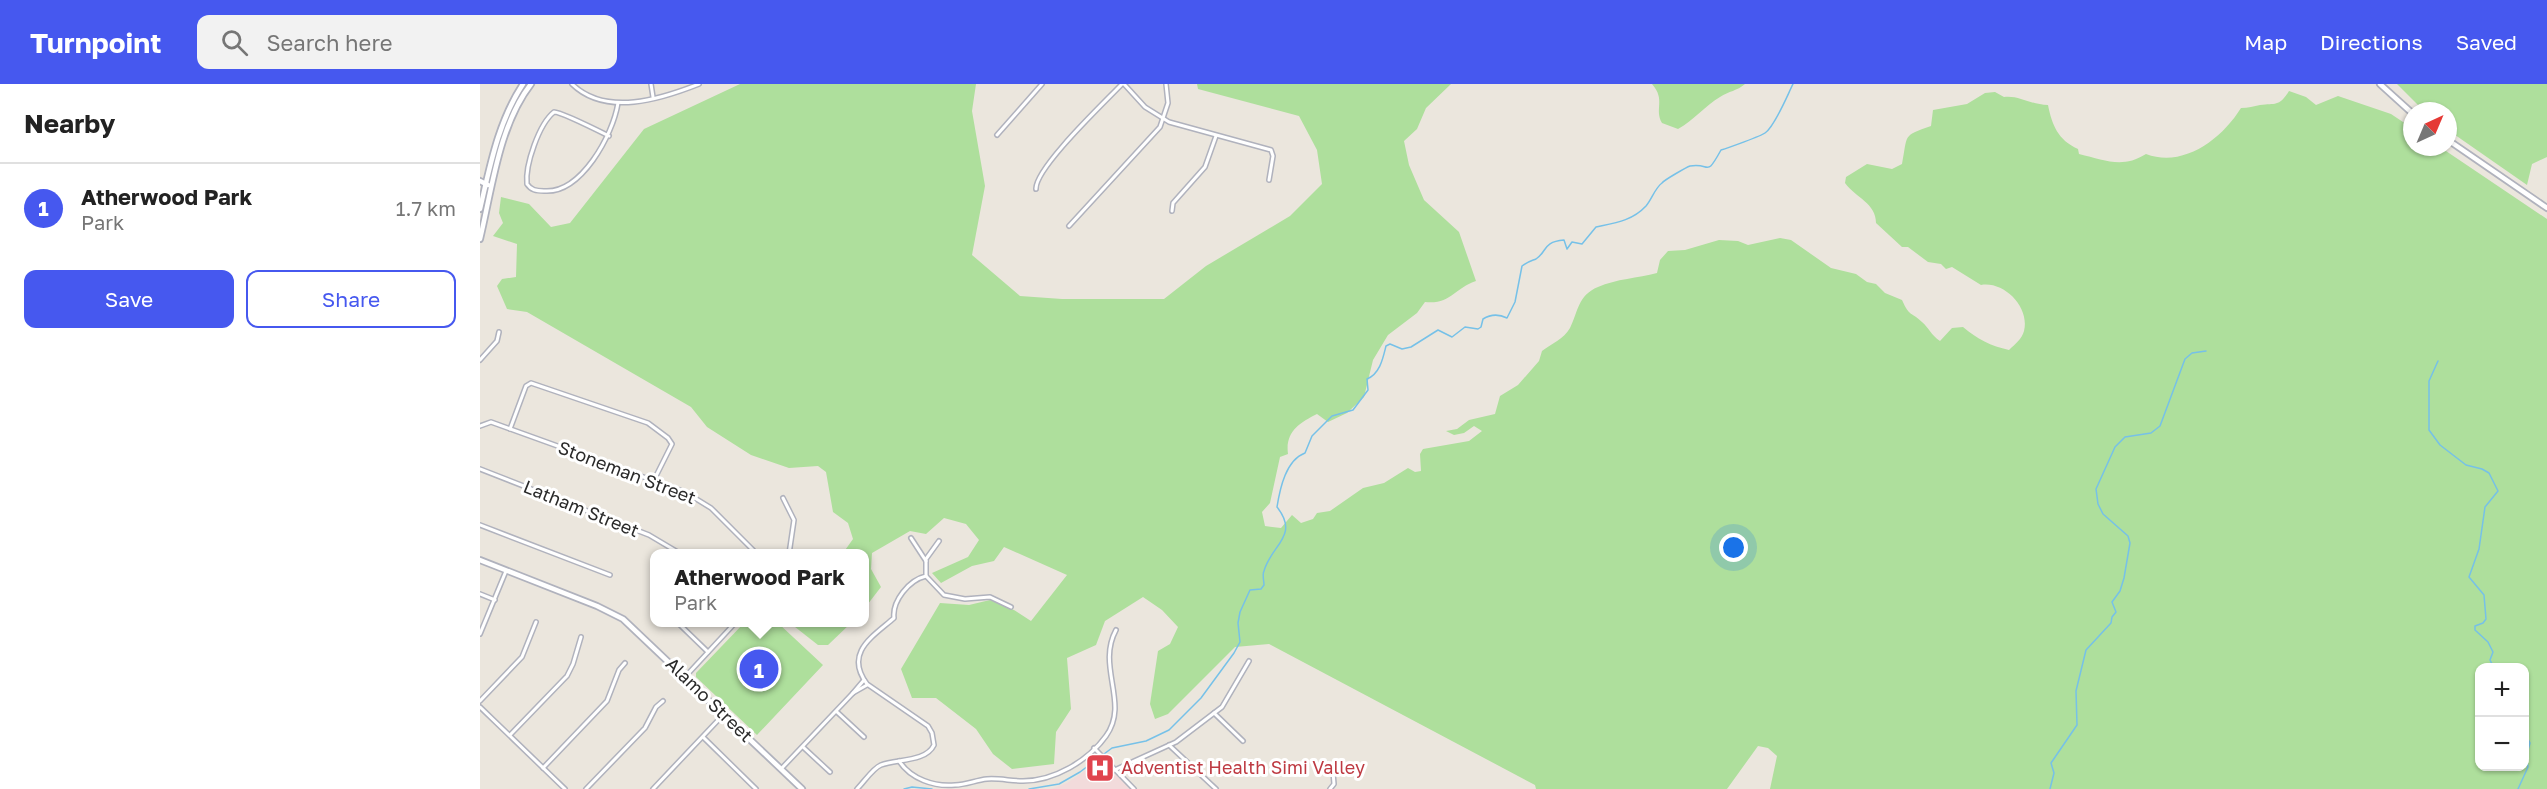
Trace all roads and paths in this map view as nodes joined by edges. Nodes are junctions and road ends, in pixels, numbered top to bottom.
1 (523, 84) edge
2 (531, 84) edge
3 (572, 84) edge
4 (651, 84) edge
5 (699, 84) edge
6 (1041, 84) edge
7 (1123, 84) edge
8 (1166, 84) edge
9 (2380, 84) edge
10 (652, 97) junction
11 (618, 103) junction
12 (2403, 104) edge
13 (1164, 119) junction
14 (997, 135) dead end
15 (609, 136) junction
16 (1216, 136) junction
17 (2457, 146) edge
18 (1269, 180) dead end
19 (480, 181) edge
20 (486, 182) junction
21 (482, 189) edge
22 (492, 189) junction
23 (1036, 189) dead end
24 (2547, 208) edge
25 (480, 209) edge
26 (1172, 211) dead end
27 (1069, 226) dead end
28 (480, 239) edge
29 (499, 332) dead end
30 (480, 360) edge
31 (480, 426) edge
32 (510, 429) junction
33 (480, 469) edge
34 (654, 480) junction
35 (783, 498) dead end
36 (480, 525) edge
37 (910, 538) dead end
38 (939, 541) dead end
39 (673, 549) edge
40 (752, 549) edge
41 (790, 549) edge
42 (480, 561) edge
43 (926, 562) junction
44 (506, 571) junction
45 (610, 575) dead end
46 (926, 576) junction
47 (480, 594) edge
48 (495, 600) junction
49 (1011, 607) dead end
50 (536, 622) dead end
51 (682, 627) edge
52 (731, 627) edge
53 (1116, 630) dead end
54 (480, 634) edge
55 (581, 637) dead end
56 (708, 652) junction
57 (1249, 661) dead end
58 (625, 663) dead end
59 (686, 677) junction
60 (864, 680) junction
61 (867, 684) junction
62 (854, 693) junction
63 (480, 701) edge
64 (663, 701) dead end
65 (480, 707) edge
66 (837, 712) junction
67 (1214, 713) junction
68 (724, 714) junction
69 (510, 735) junction
70 (703, 737) junction
71 (864, 737) dead end
72 (1243, 741) dead end
73 (1169, 745) junction
74 (803, 747) junction
75 (1095, 749) junction
76 (899, 761) junction
77 (543, 768) junction
78 (781, 769) junction
79 (1114, 769) junction
80 (830, 772) dead end
81 (1333, 772) dead end
82 (1108, 773) dead end
83 (655, 788) edge
84 (565, 789) edge
85 (586, 789) edge
86 (756, 789) edge
87 (802, 789) edge
88 (857, 789) edge
89 (1134, 789) edge
90 (1216, 789) edge
91 (1330, 789) edge

1 - 20 main road
2 - 22 main road
3 - 11 street
4 - 10 street
5 - 10 street
6 - 14 street
7 - 13 street
7 - 23 street
8 - 13 street
9 - 12 main road
10 - 11 street
11 - 15 street
13 - 16 street
13 - 27 street
15 - 15 street
16 - 18 street
16 - 26 street
17 - 24 main road
19 - 20 main road
20 - 21 main road
20 - 22 main road
21 - 22 main road
21 - 25 main road
22 - 28 main road
29 - 30 street
31 - 32 street, Stoneman Street
32 - 34 street, Stoneman Street
32 - 34 street
33 - 39 street, Latham Street
34 - 40 street, Stoneman Street
35 - 41 street
36 - 45 street
37 - 43 street
38 - 43 street
42 - 44 main road, Alamo Street
43 - 46 street
44 - 48 street
44 - 59 main road, Alamo Street
46 - 49 street
46 - 60 street
47 - 48 street
48 - 54 street
50 - 63 street
51 - 56 street
52 - 56 street
53 - 75 street
55 - 69 street
56 - 59 street
57 - 67 street
58 - 77 street
59 - 68 main road, Alamo Street
60 - 61 street
60 - 62 street
61 - 62 street
61 - 76 street
62 - 66 street
64 - 85 street
65 - 69 street
66 - 71 street
66 - 74 street
67 - 72 street
67 - 73 street
68 - 70 street
68 - 78 main road, Alamo Street
69 - 77 street
70 - 83 street
70 - 86 street
73 - 79 street
73 - 90 street
74 - 78 street
74 - 80 street
75 - 76 street
75 - 79 street
76 - 88 street
77 - 84 street
78 - 87 main road, Alamo Street
79 - 82 street
79 - 89 street
81 - 91 street

